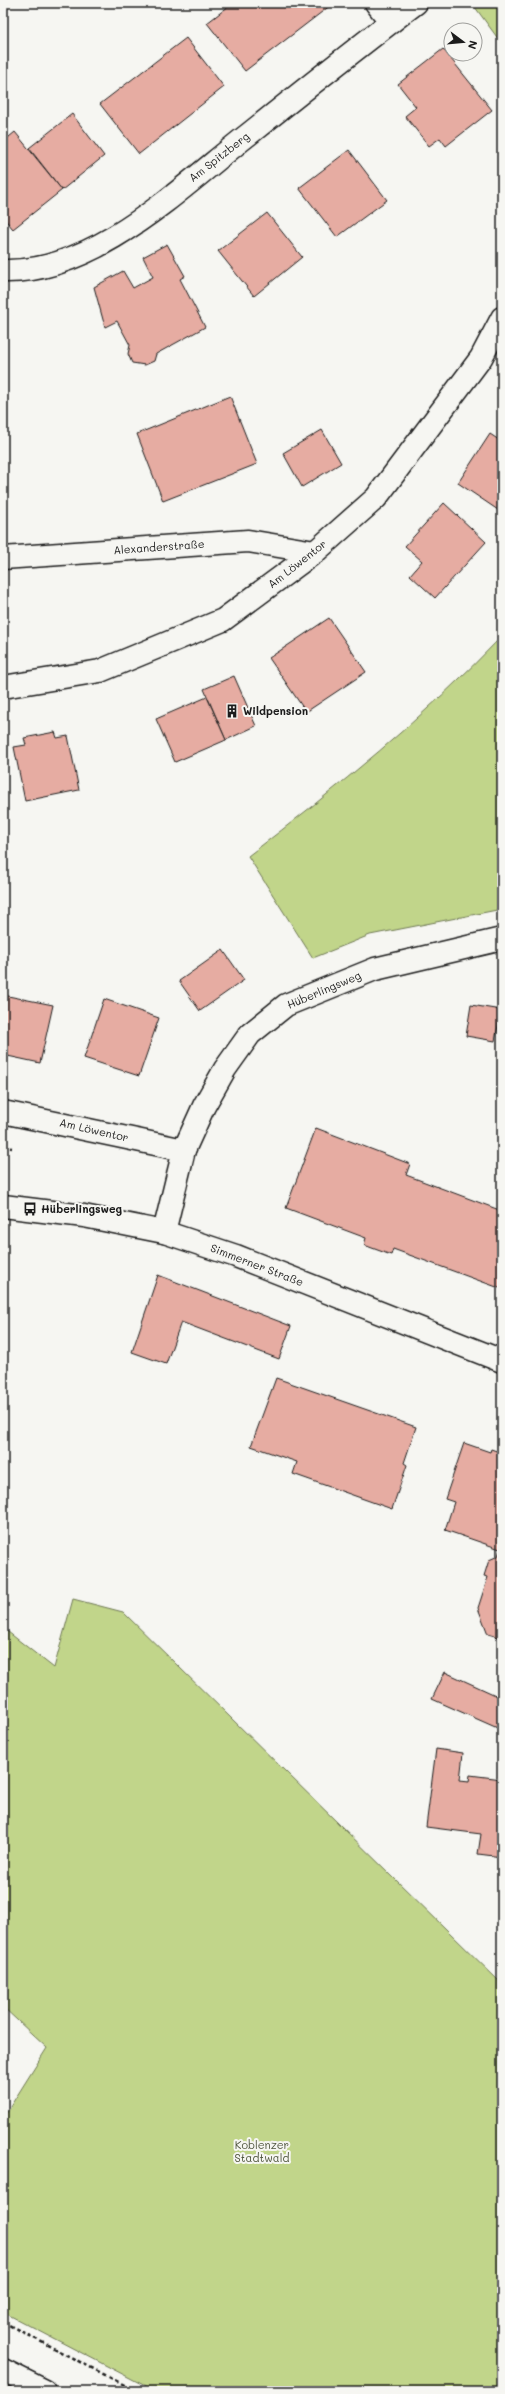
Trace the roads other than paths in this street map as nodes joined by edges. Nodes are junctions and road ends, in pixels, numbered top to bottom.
1 (376, 3) edge
2 (416, 3) edge
3 (391, 22) junction
4 (3, 271) edge
5 (502, 318) edge
6 (315, 552) junction
7 (3, 558) edge
8 (3, 687) edge
9 (502, 939) edge
10 (3, 1112) edge
11 (184, 1150) junction
12 (3, 1206) edge
13 (164, 1232) junction
14 (502, 1361) edge
15 (3, 2370) edge
16 (45, 2391) edge

1 - 3 main road
2 - 3 main road, Am Spitzberg
3 - 4 main road, Am Spitzberg
5 - 6 main road, Am Löwentor
6 - 7 main road, Alexanderstraße
6 - 8 main road, Am Löwentor
9 - 11 main road, Hüberlingsweg
10 - 11 main road, Am Löwentor
11 - 13 main road, Hüberlingsweg
12 - 13 main road, Simmerner Straße
13 - 14 main road, Simmerner Straße
15 - 16 main road

